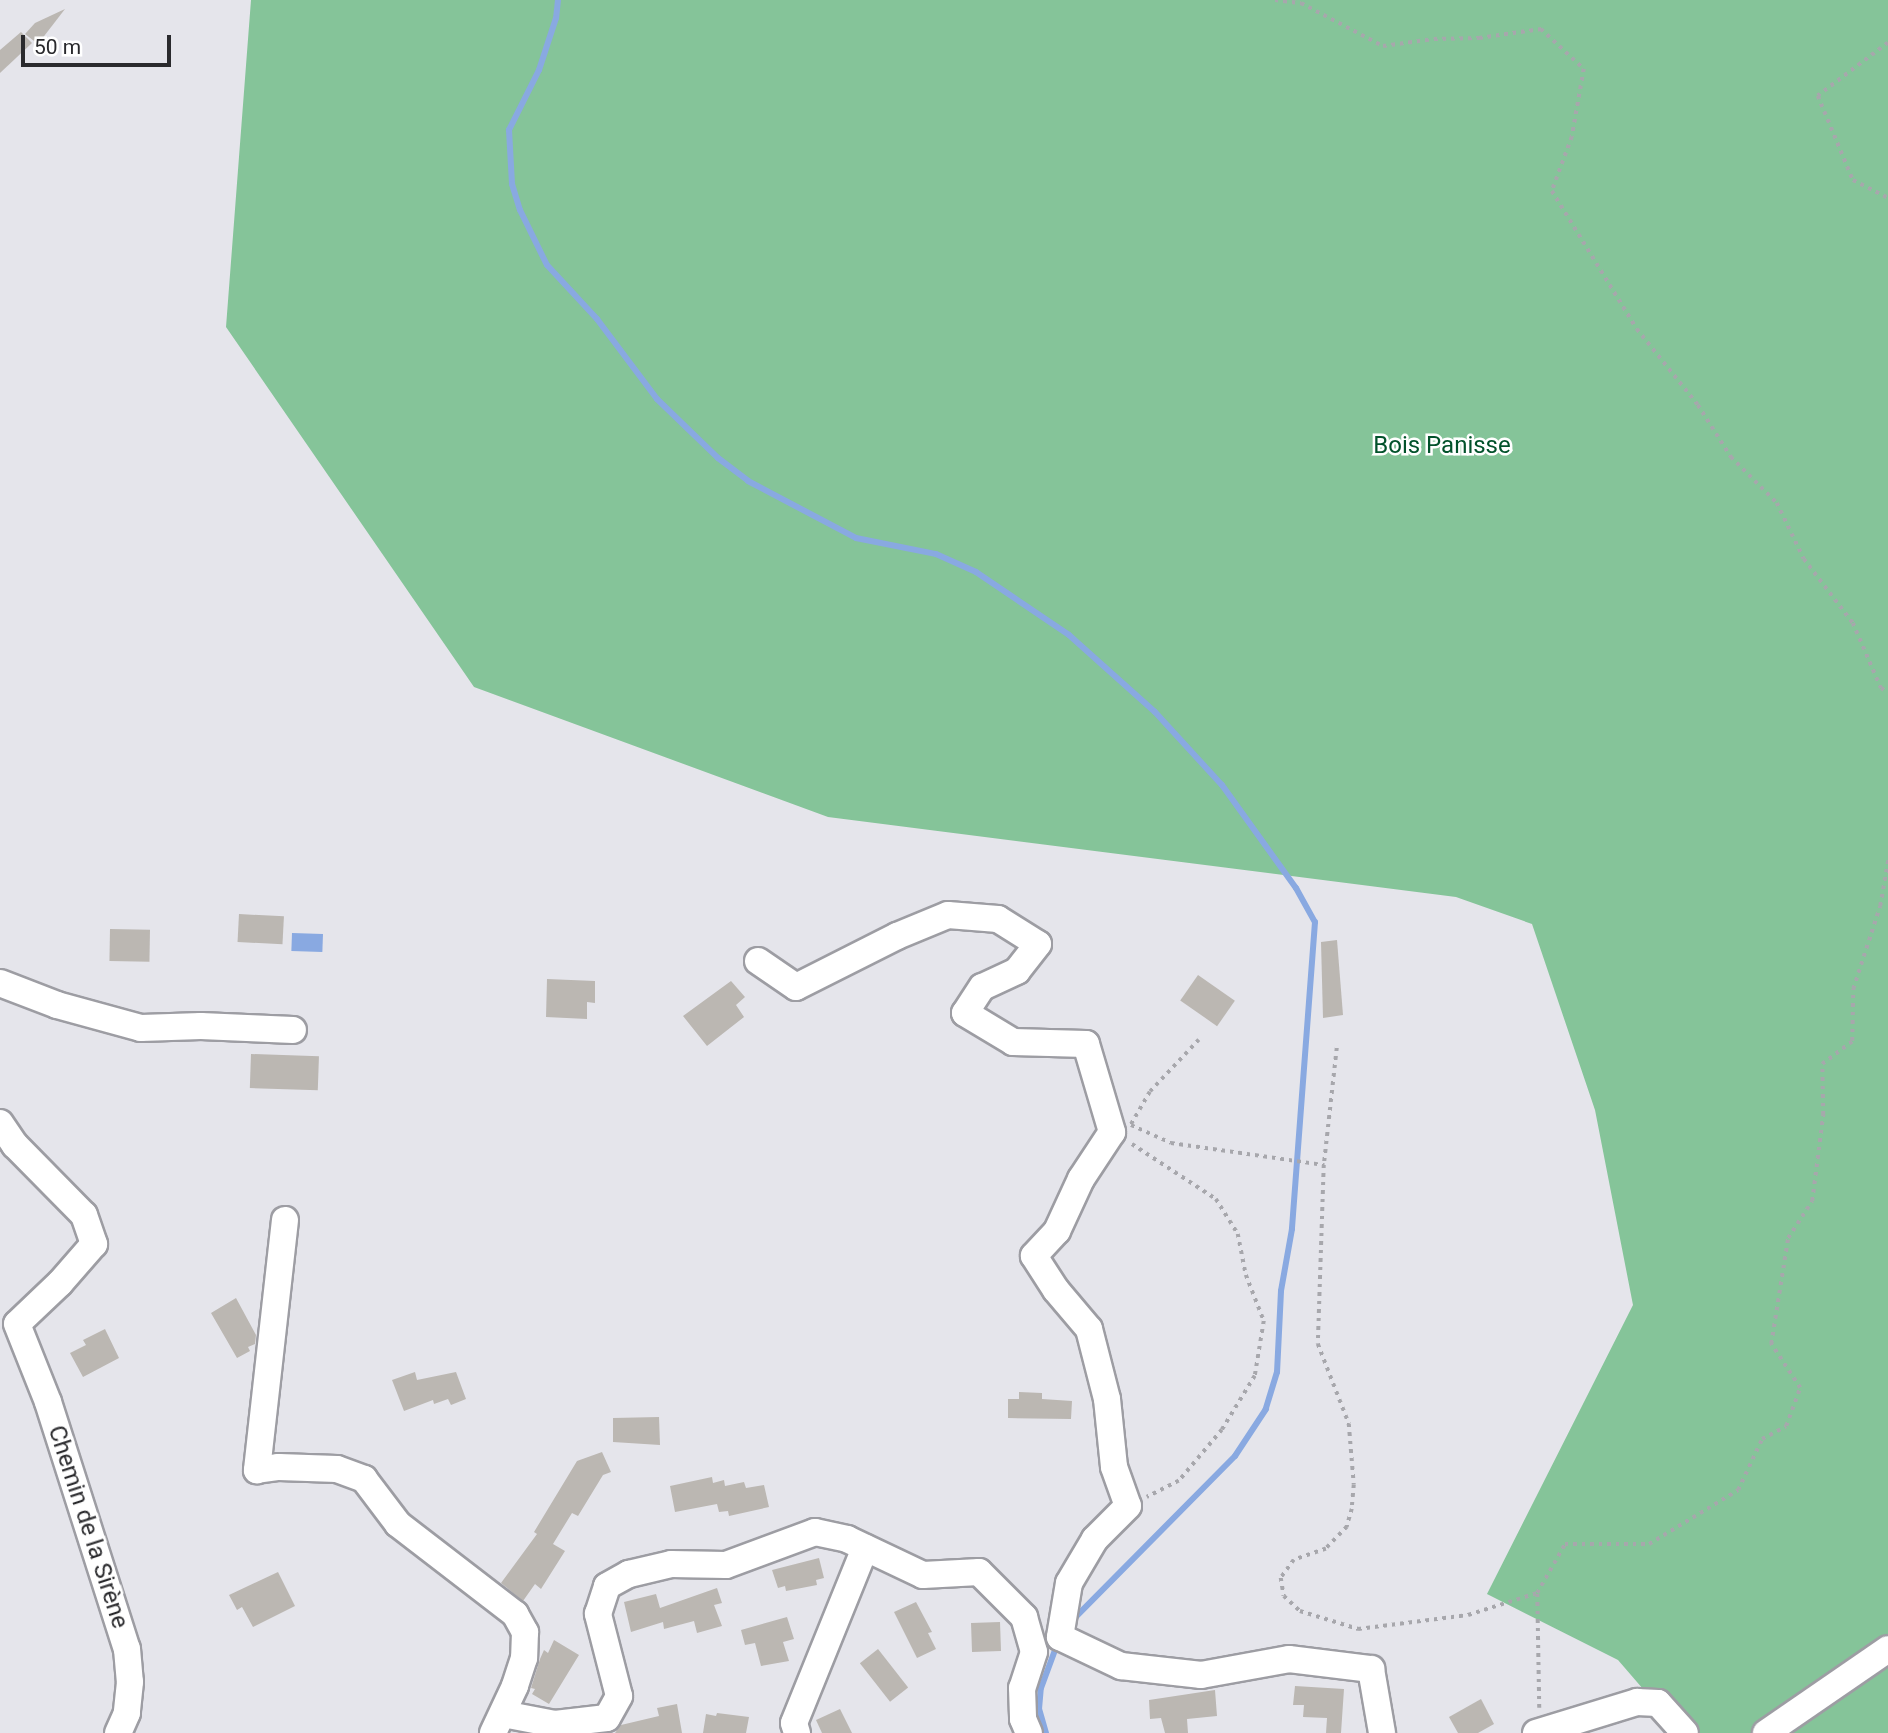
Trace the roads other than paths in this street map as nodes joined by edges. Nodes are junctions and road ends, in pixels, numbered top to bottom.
1 (758, 961) dead end
2 (0, 983) edge
3 (293, 1030) dead end
4 (0, 1123) edge
5 (285, 1220) dead end
6 (9, 1327) edge
7 (865, 1548) junction
8 (1888, 1649) edge
9 (498, 1724) edge
10 (1537, 1732) edge
11 (118, 1733) edge
12 (797, 1733) edge
13 (1029, 1733) edge
14 (1382, 1733) edge
15 (1685, 1733) edge
16 (1766, 1733) edge

1 - 14 street
2 - 3 street
4 - 6 street, Chemin de la Sirène
5 - 9 street
6 - 11 street, Chemin de la Sirène
7 - 9 street
7 - 12 street
7 - 13 street
8 - 16 street
10 - 15 street

